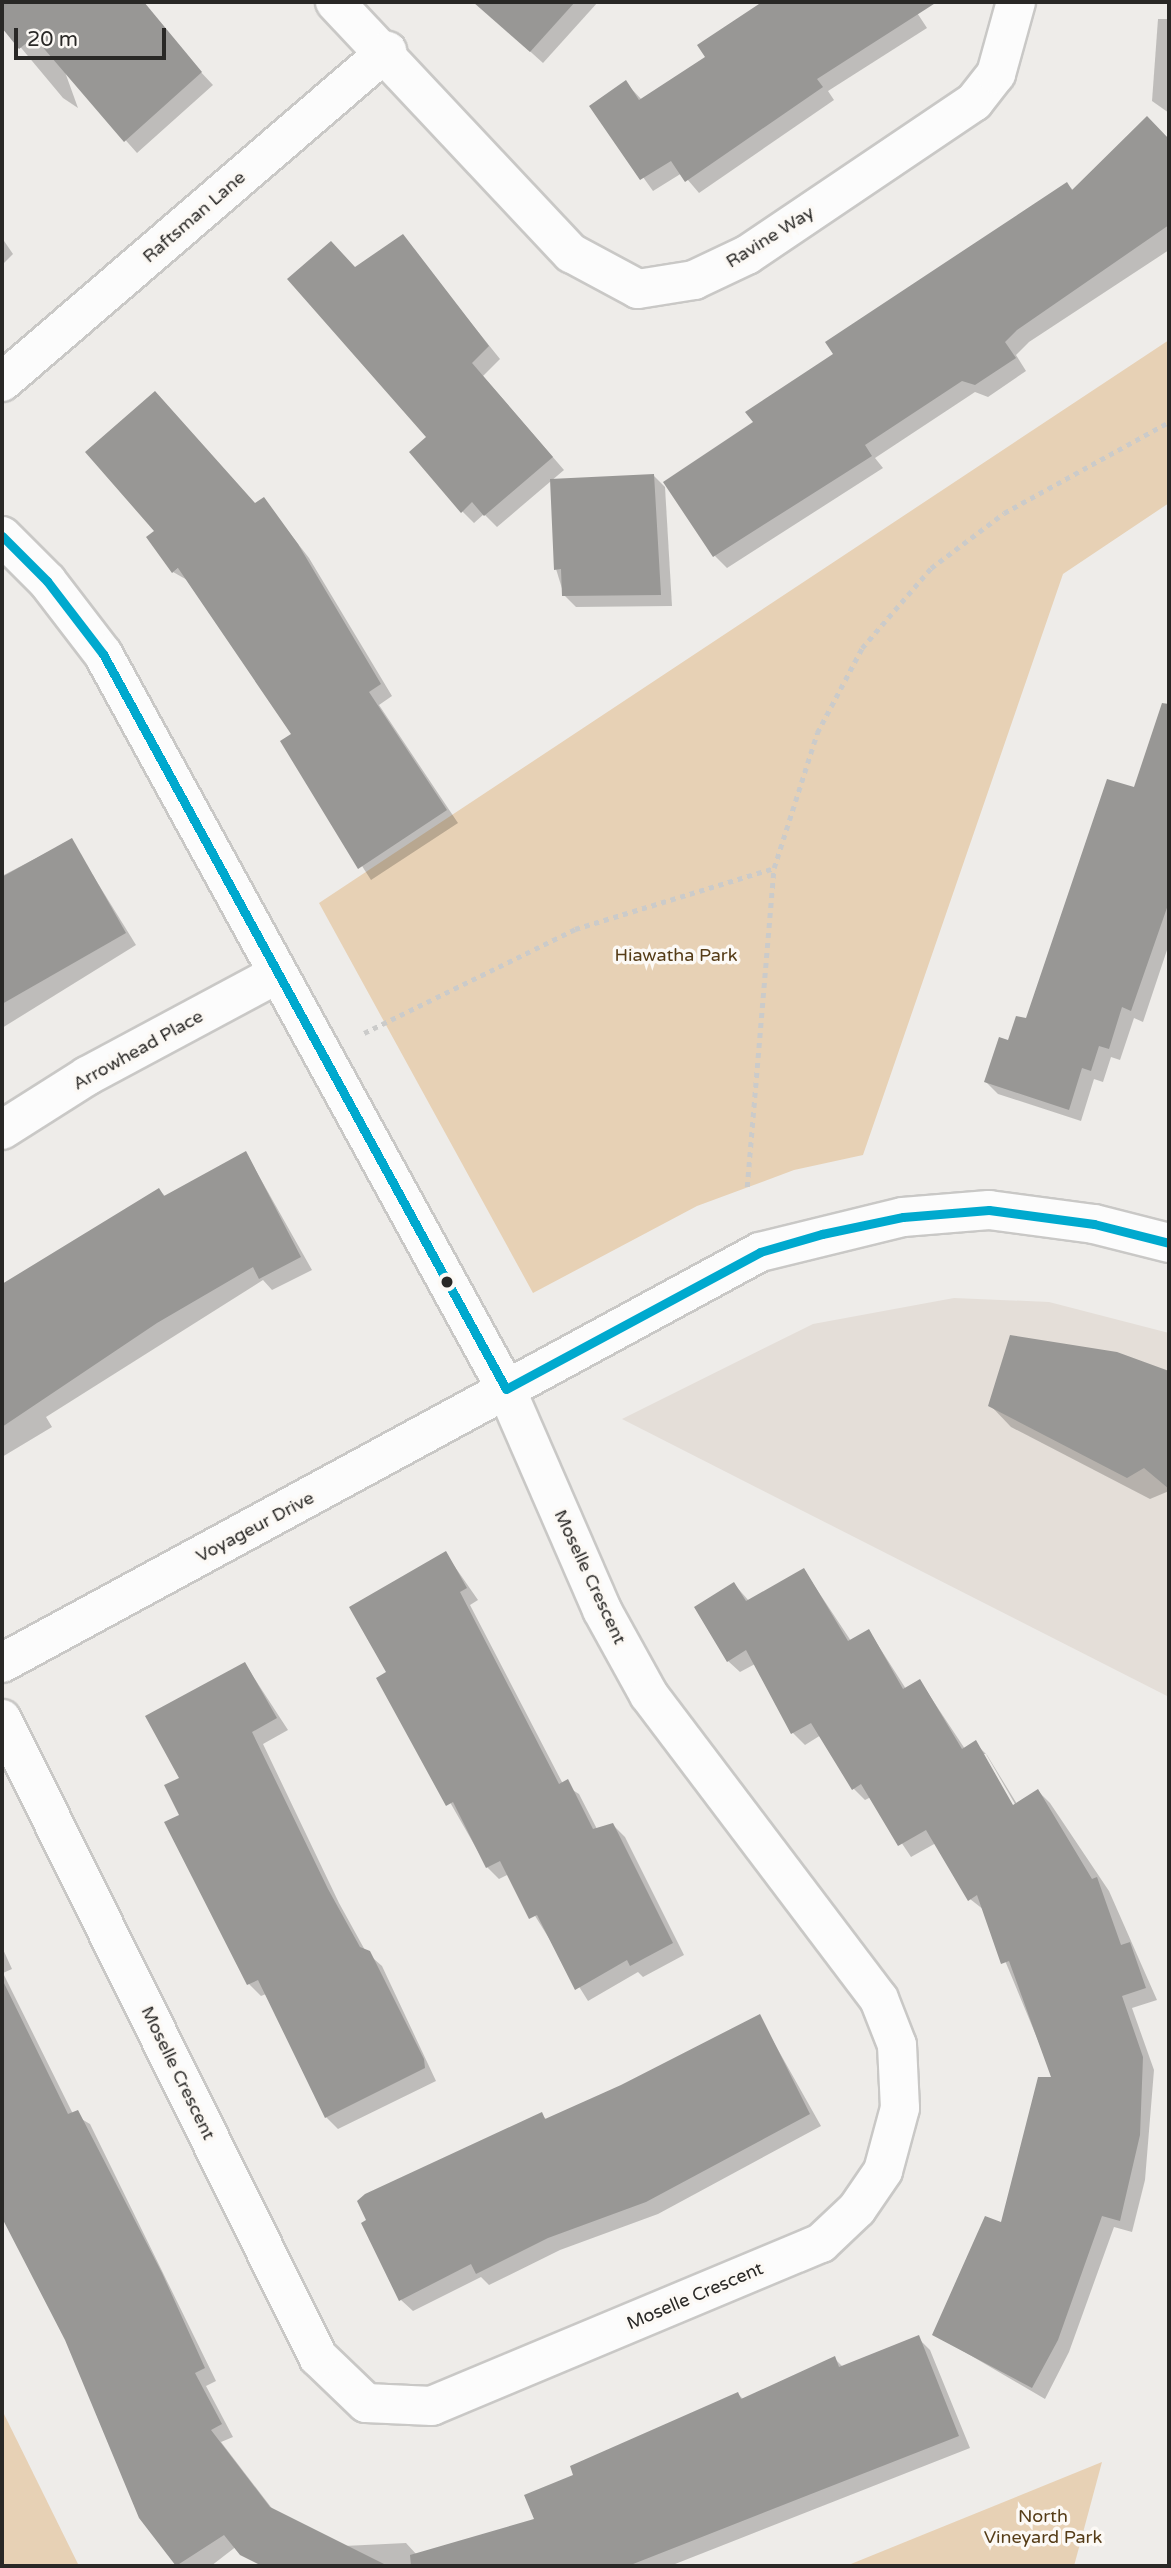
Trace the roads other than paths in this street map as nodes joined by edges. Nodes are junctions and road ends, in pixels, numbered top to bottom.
1 (335, 2) edge
2 (1017, 2) edge
3 (387, 51) junction
4 (2, 382) edge
5 (2, 536) edge
6 (277, 974) junction
7 (2, 1130) edge
8 (1169, 1243) edge
9 (506, 1389) junction
10 (2, 1663) edge
11 (2, 1719) edge

1 - 3 street, Ravine Way
2 - 3 street, Ravine Way
3 - 4 street, Raftsman Lane
5 - 6 street
6 - 7 street, Arrowhead Place
6 - 9 street
8 - 9 street, Voyageur Drive
9 - 10 street, Voyageur Drive
9 - 11 street, Moselle Crescent

